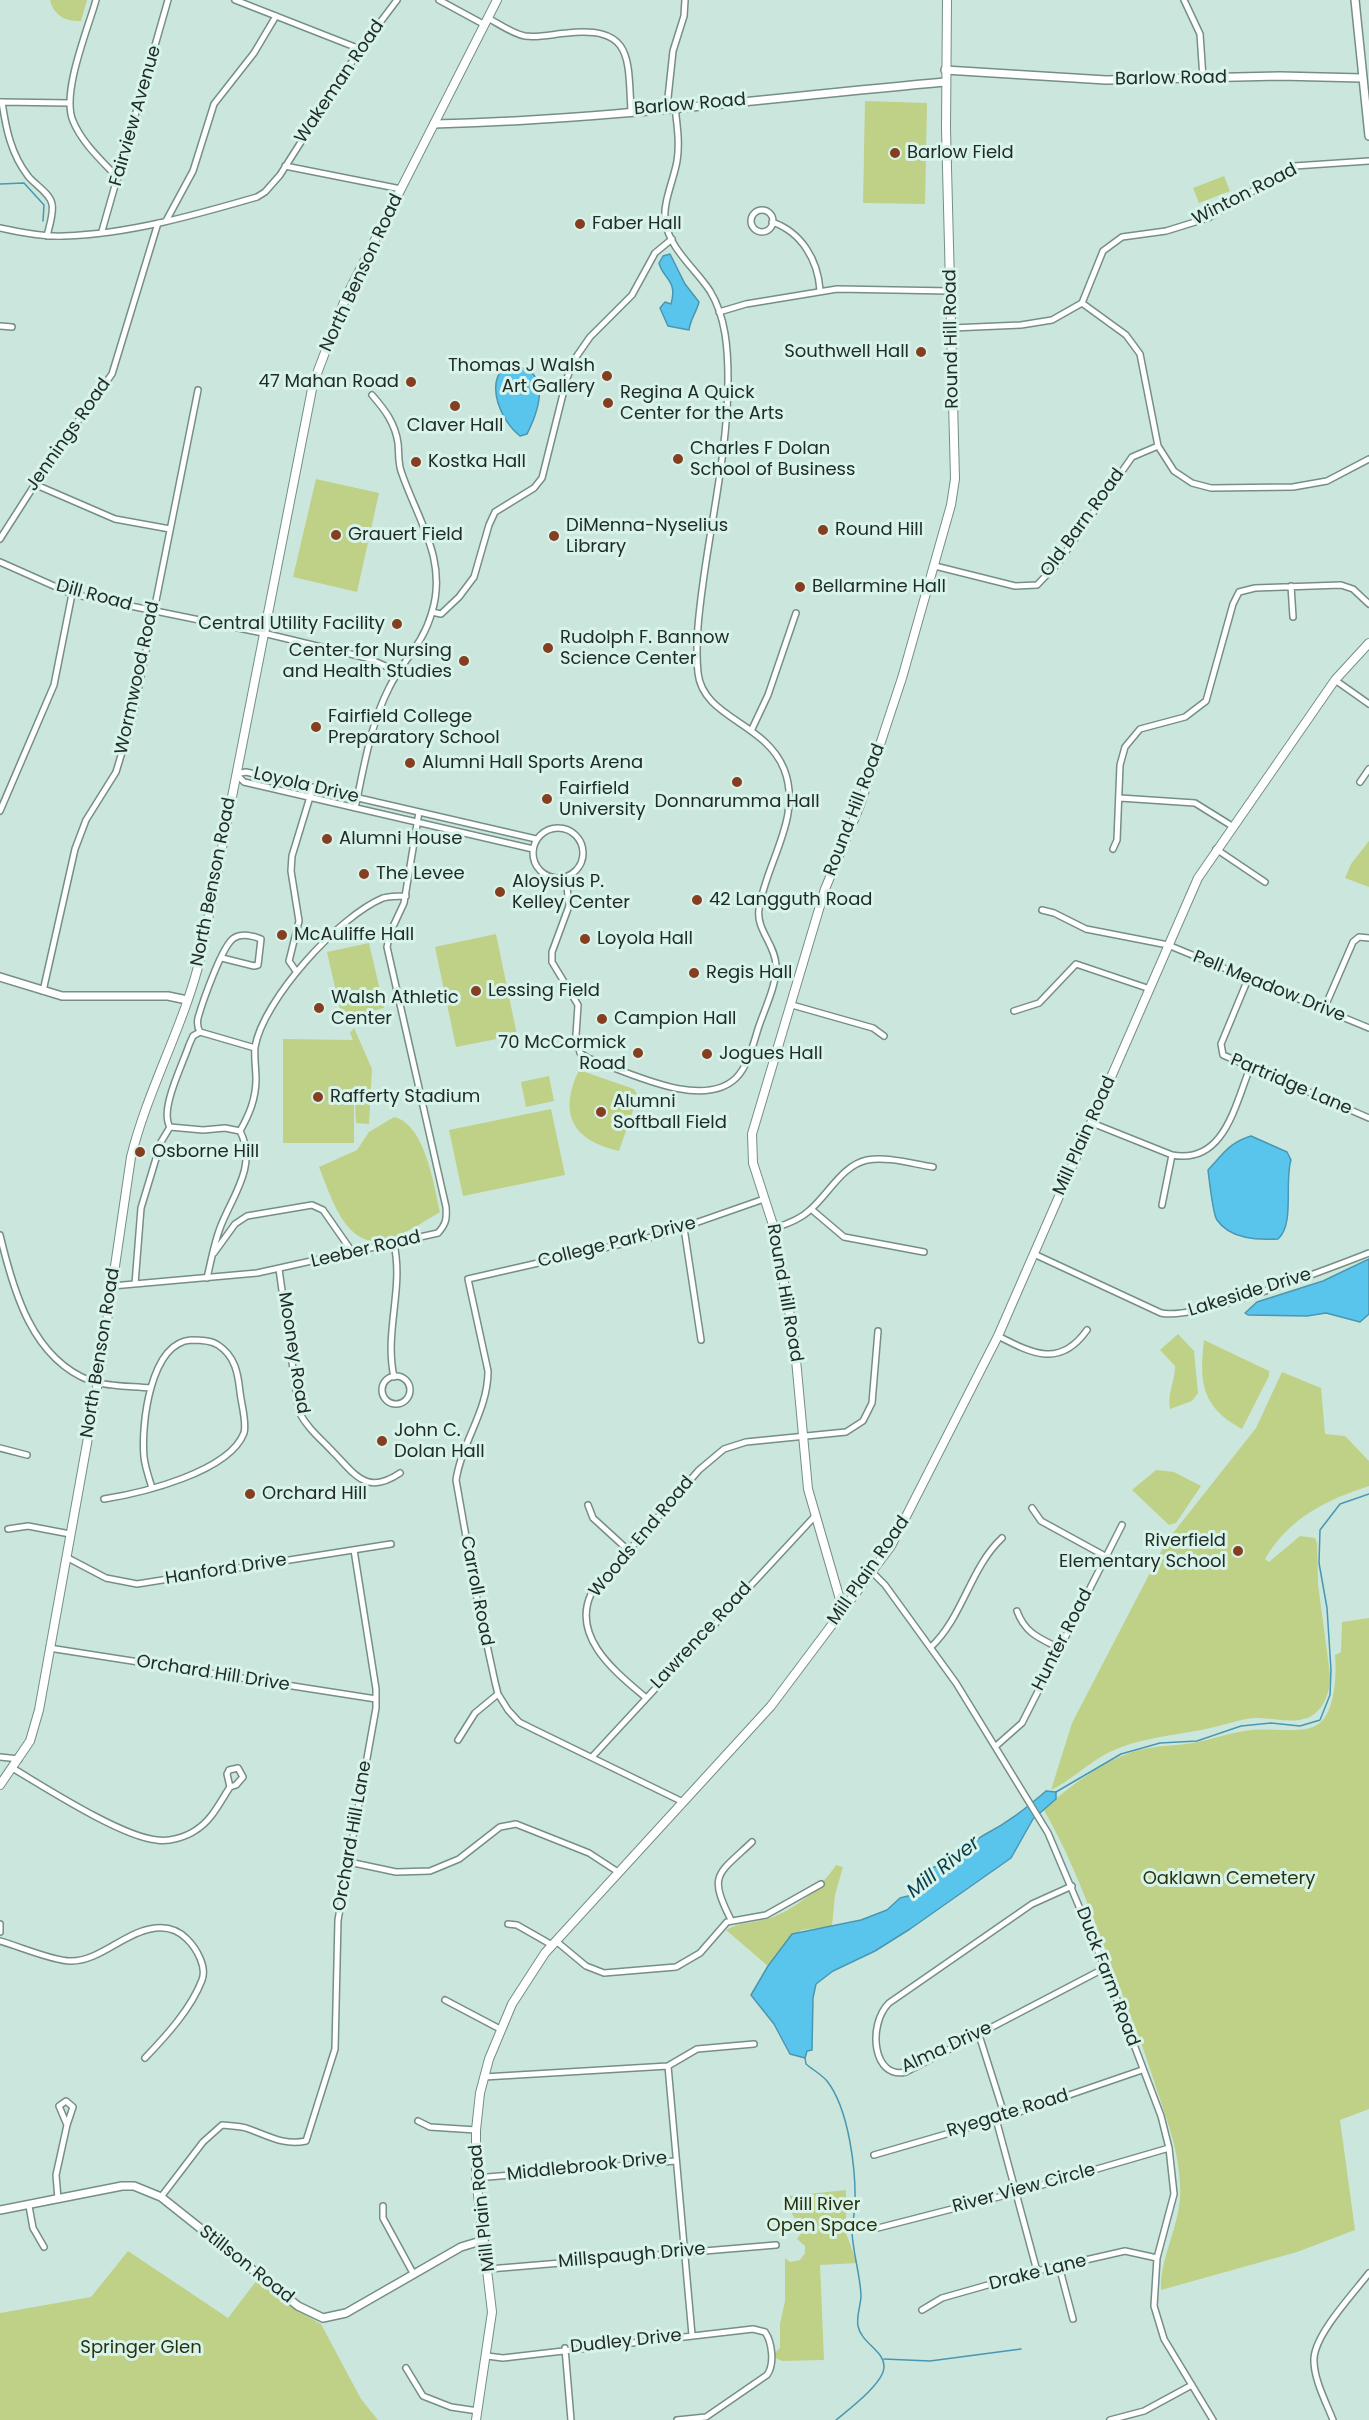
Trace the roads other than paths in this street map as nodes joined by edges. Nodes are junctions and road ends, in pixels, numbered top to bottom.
1 (96, 0) edge
2 (168, 0) edge
3 (235, 0) edge
4 (397, 0) edge
5 (439, 0) edge
6 (497, 0) edge
7 (685, 0) edge
8 (947, 0) edge
9 (1184, 0) edge
10 (1355, 0) edge
11 (276, 16) junction
12 (486, 22) junction
13 (360, 49) junction
14 (945, 70) junction
15 (1203, 78) junction
16 (1362, 78) junction
17 (945, 82) junction
18 (1, 102) edge
19 (70, 103) junction
20 (671, 107) junction
21 (631, 111) junction
22 (434, 124) junction
23 (1369, 136) edge
24 (1369, 161) edge
25 (285, 166) junction
26 (118, 178) junction
27 (401, 189) junction
28 (166, 220) junction
29 (772, 222) junction
30 (158, 223) junction
31 (0, 228) edge
32 (102, 231) junction
33 (47, 236) junction
34 (672, 240) junction
35 (820, 290) junction
36 (951, 291) junction
37 (1082, 303) junction
38 (719, 312) junction
39 (0, 326) edge
40 (12, 327) dead end
41 (952, 328) junction
42 (198, 390) dead end
43 (372, 395) dead end
44 (1158, 446) junction
45 (1369, 459) edge
46 (34, 484) junction
47 (170, 529) junction
48 (0, 539) edge
49 (0, 562) edge
50 (935, 566) junction
51 (1291, 586) junction
52 (72, 594) junction
53 (1369, 604) edge
54 (153, 610) junction
55 (432, 612) junction
56 (796, 613) dead end
57 (1293, 617) dead end
58 (263, 633) junction
59 (1369, 643) edge
60 (399, 672) junction
61 (1335, 680) junction
62 (1369, 704) edge
63 (752, 729) junction
64 (1369, 769) edge
65 (236, 774) junction
66 (1360, 782) dead end
67 (313, 787) junction
68 (310, 798) junction
69 (357, 798) junction
70 (1120, 798) junction
71 (355, 808) junction
72 (0, 811) edge
73 (419, 812) junction
74 (417, 823) junction
75 (1232, 826) junction
76 (536, 839) junction
77 (533, 849) junction
78 (1113, 849) dead end
79 (1216, 849) junction
80 (566, 877) junction
81 (1265, 882) dead end
82 (406, 896) junction
83 (1042, 910) dead end
84 (1369, 938) edge
85 (1168, 945) junction
86 (222, 958) junction
87 (296, 971) junction
88 (0, 977) edge
89 (1248, 979) junction
90 (1150, 989) junction
91 (44, 991) junction
92 (188, 1000) junction
93 (792, 1005) junction
94 (1324, 1009) junction
95 (1014, 1011) dead end
96 (1369, 1028) edge
97 (200, 1032) junction
98 (884, 1036) dead end
99 (255, 1048) junction
100 (1250, 1068) junction
101 (1369, 1118) edge
102 (1092, 1123) junction
103 (170, 1127) junction
104 (240, 1131) junction
105 (1172, 1155) junction
106 (933, 1167) dead end
107 (764, 1199) junction
108 (1162, 1204) dead end
109 (812, 1209) junction
110 (684, 1228) junction
111 (774, 1228) junction
112 (0, 1235) edge
113 (394, 1244) junction
114 (2, 1251) edge
115 (353, 1252) junction
116 (924, 1252) dead end
117 (214, 1253) junction
118 (1369, 1253) edge
119 (1034, 1254) junction
120 (279, 1269) junction
121 (207, 1278) junction
122 (468, 1279) joint
123 (135, 1284) junction
124 (111, 1286) junction
125 (1087, 1330) dead end
126 (878, 1331) dead end
127 (998, 1336) junction
128 (701, 1341) dead end
129 (394, 1377) junction
130 (98, 1383) junction
131 (151, 1388) junction
132 (804, 1437) junction
133 (0, 1448) edge
134 (27, 1455) dead end
135 (400, 1473) dead end
136 (152, 1488) junction
137 (104, 1499) dead end
138 (588, 1505) dead end
139 (1032, 1508) dead end
140 (815, 1516) junction
141 (1122, 1526) dead end
142 (8, 1528) dead end
143 (70, 1534) junction
144 (1002, 1538) dead end
145 (391, 1544) dead end
146 (354, 1550) junction
147 (628, 1550) junction
148 (1105, 1556) junction
149 (66, 1557) junction
150 (872, 1572) junction
151 (846, 1605) junction
152 (1017, 1611) dead end
153 (931, 1647) junction
154 (50, 1648) junction
155 (1059, 1648) junction
156 (498, 1694) junction
157 (645, 1697) junction
158 (376, 1699) junction
159 (458, 1740) dead end
160 (996, 1746) junction
161 (0, 1757) edge
162 (592, 1757) junction
163 (20, 1759) junction
164 (14, 1769) junction
165 (0, 1785) edge
166 (230, 1787) dead end
167 (683, 1802) junction
168 (752, 1842) dead end
169 (349, 1862) junction
170 (618, 1872) junction
171 (821, 1884) dead end
172 (1072, 1886) junction
173 (731, 1920) junction
174 (0, 1924) edge
175 (508, 1924) dead end
176 (0, 1932) edge
177 (0, 1941) edge
178 (554, 1943) junction
179 (1105, 1968) junction
180 (446, 2000) dead end
181 (500, 2029) junction
182 (979, 2035) junction
183 (754, 2044) dead end
184 (146, 2058) dead end
185 (668, 2066) junction
186 (1142, 2070) junction
187 (484, 2077) junction
188 (1005, 2117) junction
189 (996, 2119) junction
190 (418, 2121) dead end
191 (67, 2125) dead end
192 (476, 2130) junction
193 (1169, 2148) junction
194 (874, 2155) dead end
195 (675, 2161) junction
196 (476, 2178) junction
197 (1017, 2192) junction
198 (161, 2197) junction
199 (58, 2199) junction
200 (28, 2206) junction
201 (382, 2206) dead end
202 (0, 2210) edge
203 (878, 2228) dead end
204 (484, 2240) junction
205 (776, 2245) dead end
206 (44, 2247) dead end
207 (686, 2251) junction
208 (1157, 2258) junction
209 (1059, 2266) junction
210 (489, 2269) junction
211 (1037, 2271) junction
212 (413, 2273) junction
213 (1369, 2273) edge
214 (922, 2310) dead end
215 (1072, 2319) dead end
216 (692, 2335) junction
217 (565, 2348) junction
218 (487, 2356) junction
219 (406, 2368) dead end
220 (1192, 2385) junction
221 (477, 2416) edge
222 (571, 2420) edge
223 (677, 2420) edge
224 (1110, 2420) edge
225 (1213, 2420) edge
226 (1333, 2420) edge

1 - 19 street
2 - 26 street, Fairview Avenue
3 - 11 street
4 - 13 street, Wakeman Road
5 - 12 street
6 - 12 main road, North Benson Road
7 - 20 street
8 - 14 main road, Round Hill Road
9 - 15 street
10 - 16 street
11 - 13 street
11 - 28 street
12 - 21 street
12 - 22 main road, North Benson Road
13 - 25 street, Wakeman Road
14 - 15 street, Barlow Road
14 - 17 main road, Round Hill Road
15 - 16 street, Barlow Road
16 - 23 street
17 - 20 street, Barlow Road
17 - 36 main road, Round Hill Road
18 - 19 street
18 - 33 street
19 - 26 street
20 - 21 street, Barlow Road
20 - 34 street
21 - 22 street, Barlow Road
22 - 27 main road, North Benson Road
24 - 37 street, Winton Road
25 - 27 street
25 - 28 street, Wakeman Road
26 - 32 street, Fairview Avenue
27 - 58 main road, North Benson Road
28 - 30 street, Wakeman Road
29 - 29 street
29 - 35 street
30 - 32 street, Wakeman Road
30 - 46 street, Jennings Road
31 - 33 street, Wakeman Road
32 - 33 street, Wakeman Road
34 - 38 street
34 - 55 street
35 - 36 street
35 - 38 street
36 - 41 main road, Round Hill Road
37 - 41 street
37 - 44 street
38 - 63 street
39 - 40 street
41 - 50 main road, Round Hill Road
42 - 47 street, Wormwood Road
43 - 55 street
44 - 45 street
44 - 50 street, Old Barn Road
46 - 47 street
46 - 48 street, Jennings Road
47 - 54 street, Wormwood Road
49 - 52 street, Dill Road
50 - 93 main road, Round Hill Road
51 - 53 street
51 - 57 street
51 - 70 street
52 - 54 street, Dill Road
52 - 72 street
54 - 58 street, Dill Road
54 - 91 street, Wormwood Road
55 - 60 street
56 - 63 street
58 - 60 street, Dill Road
58 - 65 main road, North Benson Road
59 - 61 main road, Mill Plain Road
60 - 69 street
61 - 62 street
61 - 75 main road, Mill Plain Road
63 - 80 street
64 - 66 street
65 - 67 street, Loyola Drive
65 - 68 street, Loyola Drive
65 - 92 main road, North Benson Road
67 - 68 street
67 - 69 street, Loyola Drive
68 - 71 street, Loyola Drive
68 - 87 street
69 - 71 street
69 - 73 street, Loyola Drive
70 - 75 street
70 - 78 street
71 - 74 street, Loyola Drive
73 - 74 street, Leeber Road
73 - 76 street, Loyola Drive
74 - 77 street, Loyola Drive
74 - 82 street, Leeber Road
75 - 79 main road, Mill Plain Road
76 - 77 street
76 - 80 street
77 - 80 street
79 - 81 street
79 - 85 main road, Mill Plain Road
82 - 87 street
82 - 113 street, Leeber Road
83 - 85 street, Pell Meadow Drive
84 - 94 street
85 - 89 street, Pell Meadow Drive
85 - 90 main road, Mill Plain Road
86 - 86 street
86 - 97 street
87 - 99 street
88 - 91 street
89 - 94 street, Pell Meadow Drive
89 - 100 street, Partridge Lane
90 - 95 street
90 - 102 main road, Mill Plain Road
91 - 92 street
92 - 124 main road, North Benson Road
93 - 98 street
93 - 107 main road, Round Hill Road
94 - 96 street, Pell Meadow Drive
97 - 99 street
97 - 103 street
99 - 104 street
100 - 101 street, Partridge Lane
100 - 105 street
102 - 105 street
102 - 119 main road, Mill Plain Road
103 - 104 street
103 - 123 street
104 - 117 street
105 - 108 street
106 - 109 street
107 - 110 street, College Park Drive
107 - 111 main road, Round Hill Road
109 - 111 street
109 - 116 street
110 - 122 street, College Park Drive
110 - 128 street
111 - 132 main road, Round Hill Road
112 - 114 street
113 - 115 street, Leeber Road
113 - 129 street
114 - 130 street
115 - 117 street
115 - 120 street, Leeber Road
117 - 121 street
118 - 119 street, Lakeside Drive
119 - 127 main road, Mill Plain Road
120 - 121 street, Leeber Road
120 - 135 street, Mooney Road
121 - 123 street, Leeber Road
122 - 156 street, Carroll Road
123 - 124 street, Leeber Road
124 - 130 main road, North Benson Road
125 - 127 street
126 - 132 street, Woods End Road
127 - 150 main road, Mill Plain Road
129 - 129 street
130 - 131 street
130 - 143 main road, North Benson Road
131 - 136 street
131 - 136 street
132 - 140 main road, Round Hill Road
132 - 147 street, Woods End Road
133 - 134 street
136 - 137 street
138 - 147 street
139 - 148 street
140 - 151 main road, Round Hill Road
140 - 157 street, Lawrence Road
141 - 148 street, Hunter Road
142 - 143 street
143 - 149 main road, North Benson Road
144 - 153 street
145 - 146 street, Hanford Drive
146 - 149 street, Hanford Drive
146 - 158 street, Orchard Hill Lane
147 - 157 street, Woods End Road
148 - 155 street, Hunter Road
149 - 154 main road, North Benson Road
150 - 151 main road, Mill Plain Road
150 - 153 street, Duck Farm Road
151 - 167 main road, Mill Plain Road
152 - 155 street
153 - 160 street, Duck Farm Road
154 - 158 street, Orchard Hill Drive
154 - 163 main road, North Benson Road
155 - 160 street, Hunter Road
156 - 159 street
156 - 162 street, Carroll Road
157 - 162 street, Lawrence Road
158 - 169 street, Orchard Hill Lane
160 - 172 street, Duck Farm Road
161 - 163 street
162 - 167 street, Carroll Road
163 - 164 main road, North Benson Road
164 - 165 main road, North Benson Road
164 - 166 street
167 - 170 main road, Mill Plain Road
168 - 173 street
169 - 170 street
169 - 198 street, Orchard Hill Lane
170 - 178 main road, Mill Plain Road
171 - 173 street
172 - 179 street, Duck Farm Road
172 - 182 street, Alma Drive
173 - 178 street
174 - 176 street
175 - 178 street
177 - 184 street
178 - 181 main road, Mill Plain Road
179 - 182 street, Alma Drive
179 - 186 street, Duck Farm Road
180 - 181 street
181 - 187 main road, Mill Plain Road
182 - 188 street
183 - 185 street
185 - 187 street
185 - 195 street, Middlebrook Drive
186 - 188 street, Ryegate Road
186 - 193 street, Duck Farm Road
187 - 192 main road, Mill Plain Road
188 - 189 street, Ryegate Road
189 - 194 street, Ryegate Road
189 - 197 street
190 - 192 street
191 - 199 street
192 - 196 main road, Mill Plain Road
193 - 197 street, River View Circle
193 - 208 street, Duck Farm Road
195 - 196 street, Middlebrook Drive
195 - 207 street
196 - 204 main road, Mill Plain Road
197 - 203 street, River View Circle
197 - 211 street
198 - 199 street, Stillson Road
198 - 212 street, Stillson Road
199 - 200 street, Stillson Road
200 - 202 street, Stillson Road
200 - 206 street
201 - 212 street
204 - 210 main road, Mill Plain Road
204 - 212 street, Stillson Road
205 - 207 street, Millspaugh Drive
207 - 210 street, Millspaugh Drive
207 - 216 street
208 - 209 street, Drake Lane
208 - 220 street, Duck Farm Road
209 - 211 street, Drake Lane
209 - 215 street
210 - 218 main road, Mill Plain Road
211 - 214 street, Drake Lane
213 - 226 street
216 - 217 street, Dudley Drive
216 - 223 street, Dudley Drive
217 - 218 street, Dudley Drive
217 - 222 street
218 - 221 main road, Mill Plain Road
219 - 221 street
220 - 224 street
220 - 225 street, Duck Farm Road

